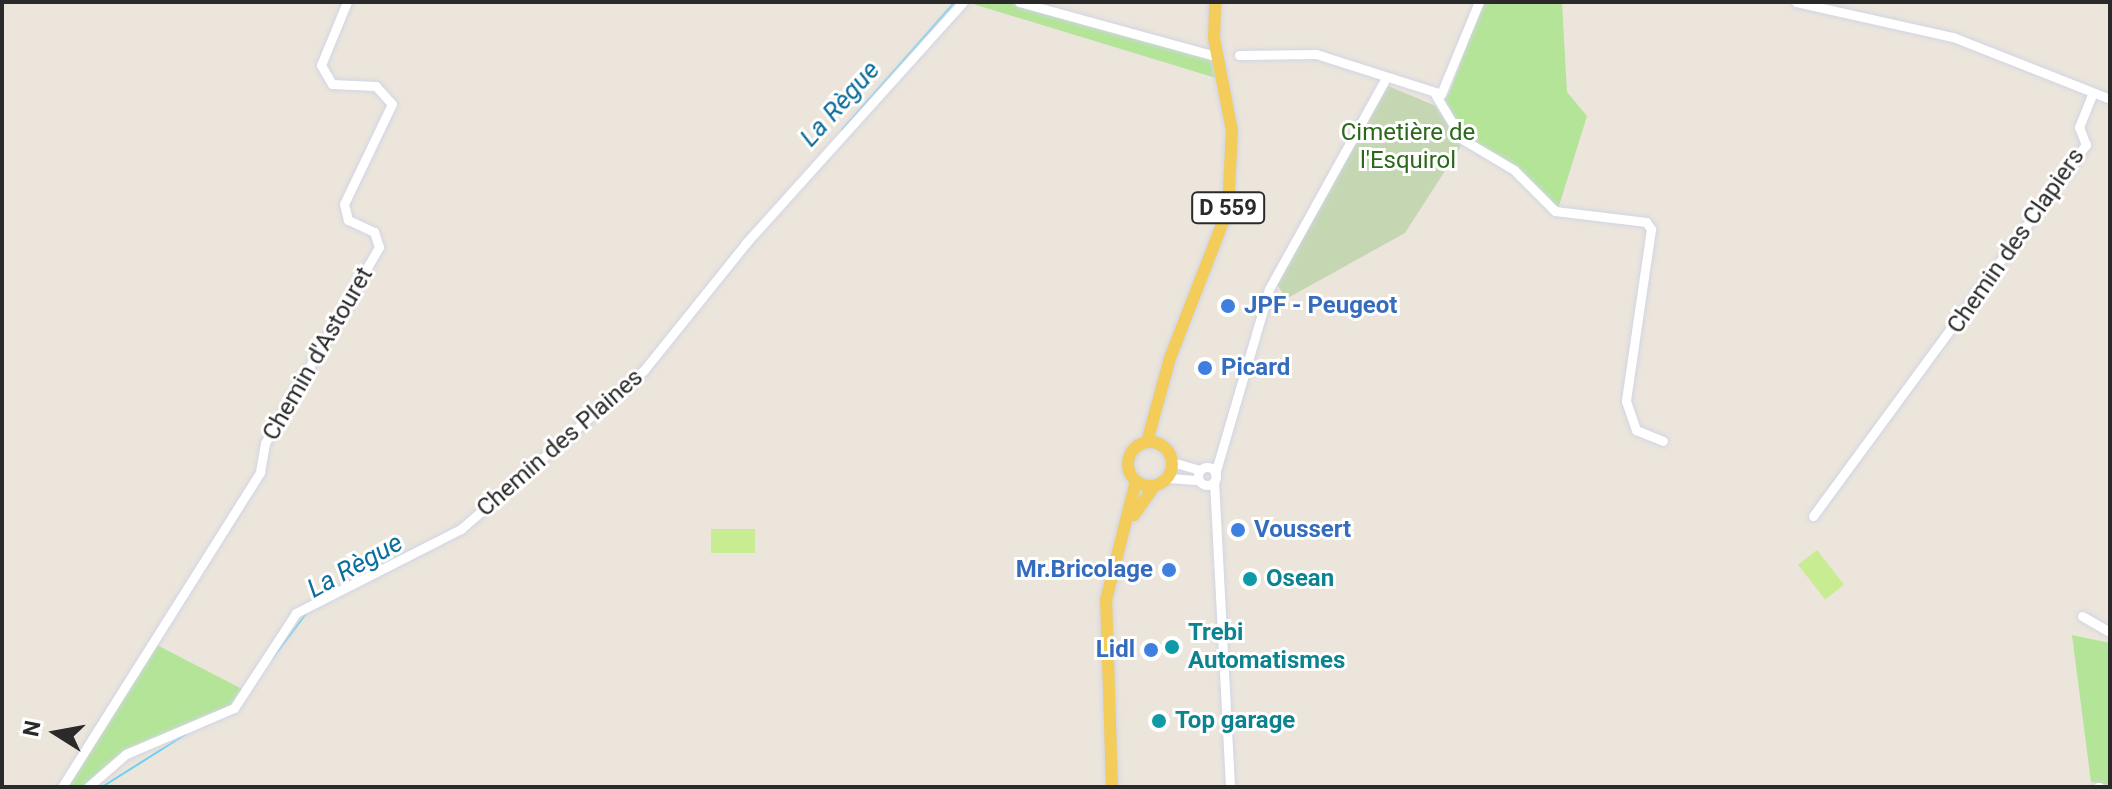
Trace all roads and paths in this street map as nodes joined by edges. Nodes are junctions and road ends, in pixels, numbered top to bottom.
1 (347, 2) edge
2 (963, 2) edge
3 (1019, 2) edge
4 (1215, 2) edge
5 (1479, 2) edge
6 (1796, 2) edge
7 (1239, 55) dead end
8 (1218, 57) junction
9 (1385, 80) junction
10 (1435, 94) junction
11 (2092, 94) junction
12 (2110, 99) edge
13 (1158, 404) junction
14 (1663, 441) dead end
15 (1147, 442) junction
16 (1161, 445) junction
17 (1172, 462) junction
18 (1207, 477) junction
19 (1168, 478) junction
20 (1136, 481) junction
21 (1154, 486) junction
22 (1813, 516) dead end
23 (1130, 521) junction
24 (2082, 616) dead end
25 (2110, 632) edge
26 (62, 787) edge
27 (88, 787) edge
28 (1112, 787) edge
29 (1230, 787) edge

1 - 26 street, Chemin d'Astouret
2 - 27 street, Chemin des Plaines
3 - 8 street
4 - 8 main road, D 559
5 - 10 street
6 - 11 street
7 - 9 street
8 - 13 main road, D 559
9 - 10 street
9 - 18 street
10 - 14 street
11 - 12 street
11 - 22 street, Chemin des Clapiers
13 - 15 main road, D 559
13 - 16 main road, D 559
15 - 16 main road
15 - 20 main road
16 - 17 main road
17 - 18 street
17 - 19 main road
18 - 19 street
18 - 29 street
19 - 21 main road
20 - 21 main road
20 - 23 main road
21 - 23 main road
23 - 28 main road
24 - 25 street

